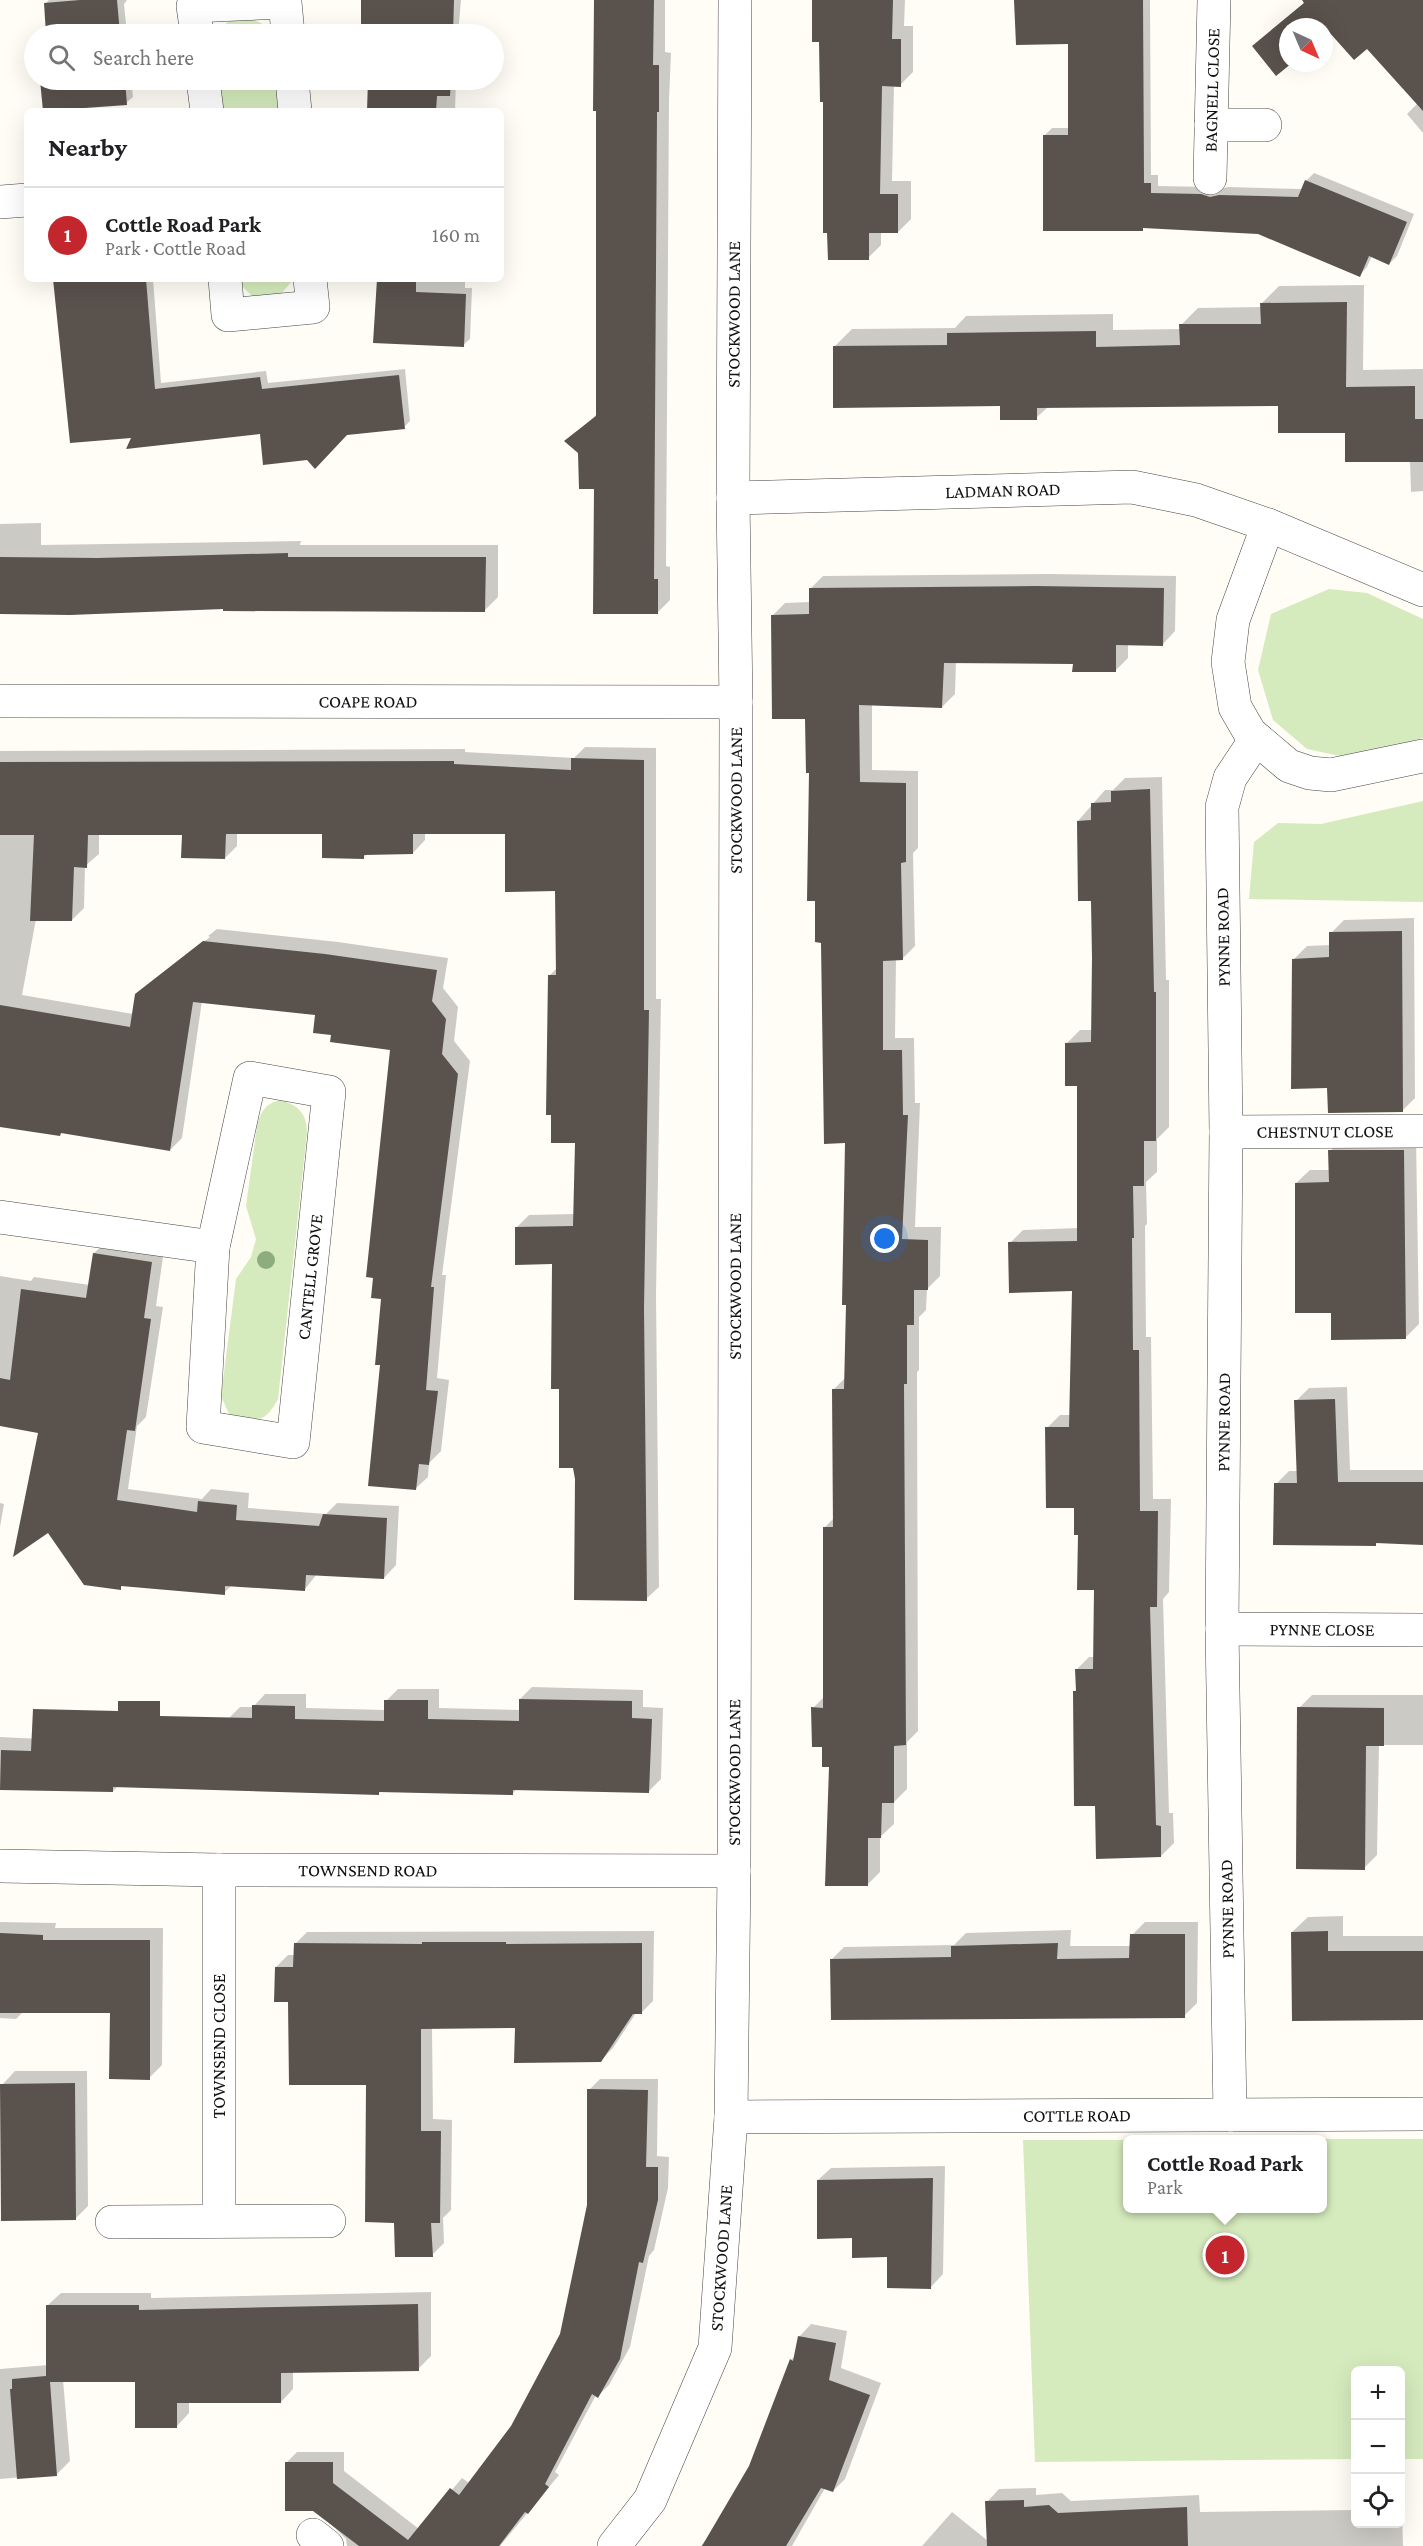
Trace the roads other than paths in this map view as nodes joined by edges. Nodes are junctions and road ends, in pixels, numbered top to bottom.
1 (735, 0) edge
2 (1214, 0) edge
3 (196, 24) edge
4 (287, 24) edge
5 (204, 90) edge
6 (293, 90) edge
7 (207, 108) edge
8 (295, 108) edge
9 (1211, 125) junction
10 (1265, 125) dead end
11 (1210, 178) dead end
12 (24, 200) edge
13 (0, 202) edge
14 (225, 282) edge
15 (310, 282) edge
16 (733, 498) junction
17 (1268, 525) junction
18 (1423, 590) edge
19 (0, 701) edge
20 (736, 702) junction
21 (1256, 740) junction
22 (1423, 756) edge
23 (1423, 1131) edge
24 (1226, 1132) junction
25 (0, 1217) edge
26 (213, 1247) junction
27 (1222, 1629) junction
28 (1423, 1630) edge
29 (0, 1866) edge
30 (219, 1870) junction
31 (734, 1871) junction
32 (1423, 2114) edge
33 (1230, 2115) junction
34 (731, 2117) junction
35 (219, 2221) junction
36 (329, 2221) dead end
37 (111, 2222) dead end
38 (614, 2546) edge

1 - 16 street, STOCKWOOD LANE
2 - 9 street, BAGNELL CLOSE
3 - 4 street
5 - 7 street
6 - 8 street
9 - 10 street
9 - 11 street, BAGNELL CLOSE
12 - 13 street
14 - 15 street
16 - 17 street, LADMAN ROAD
16 - 20 street, STOCKWOOD LANE
17 - 18 street, LADMAN ROAD
17 - 21 street
19 - 20 street, COAPE ROAD
20 - 31 street, STOCKWOOD LANE
21 - 22 street
21 - 24 street, PYNNE ROAD
23 - 24 street, CHESTNUT CLOSE
24 - 27 street, PYNNE ROAD
25 - 26 street
26 - 26 street, CANTELL GROVE
27 - 28 street, PYNNE CLOSE
27 - 33 street, PYNNE ROAD
29 - 30 street, TOWNSEND ROAD
30 - 31 street, TOWNSEND ROAD
30 - 35 street, TOWNSEND CLOSE
31 - 34 street, STOCKWOOD LANE
32 - 33 street, COTTLE ROAD
33 - 34 street, COTTLE ROAD
34 - 38 street, STOCKWOOD LANE
35 - 36 street
35 - 37 street

